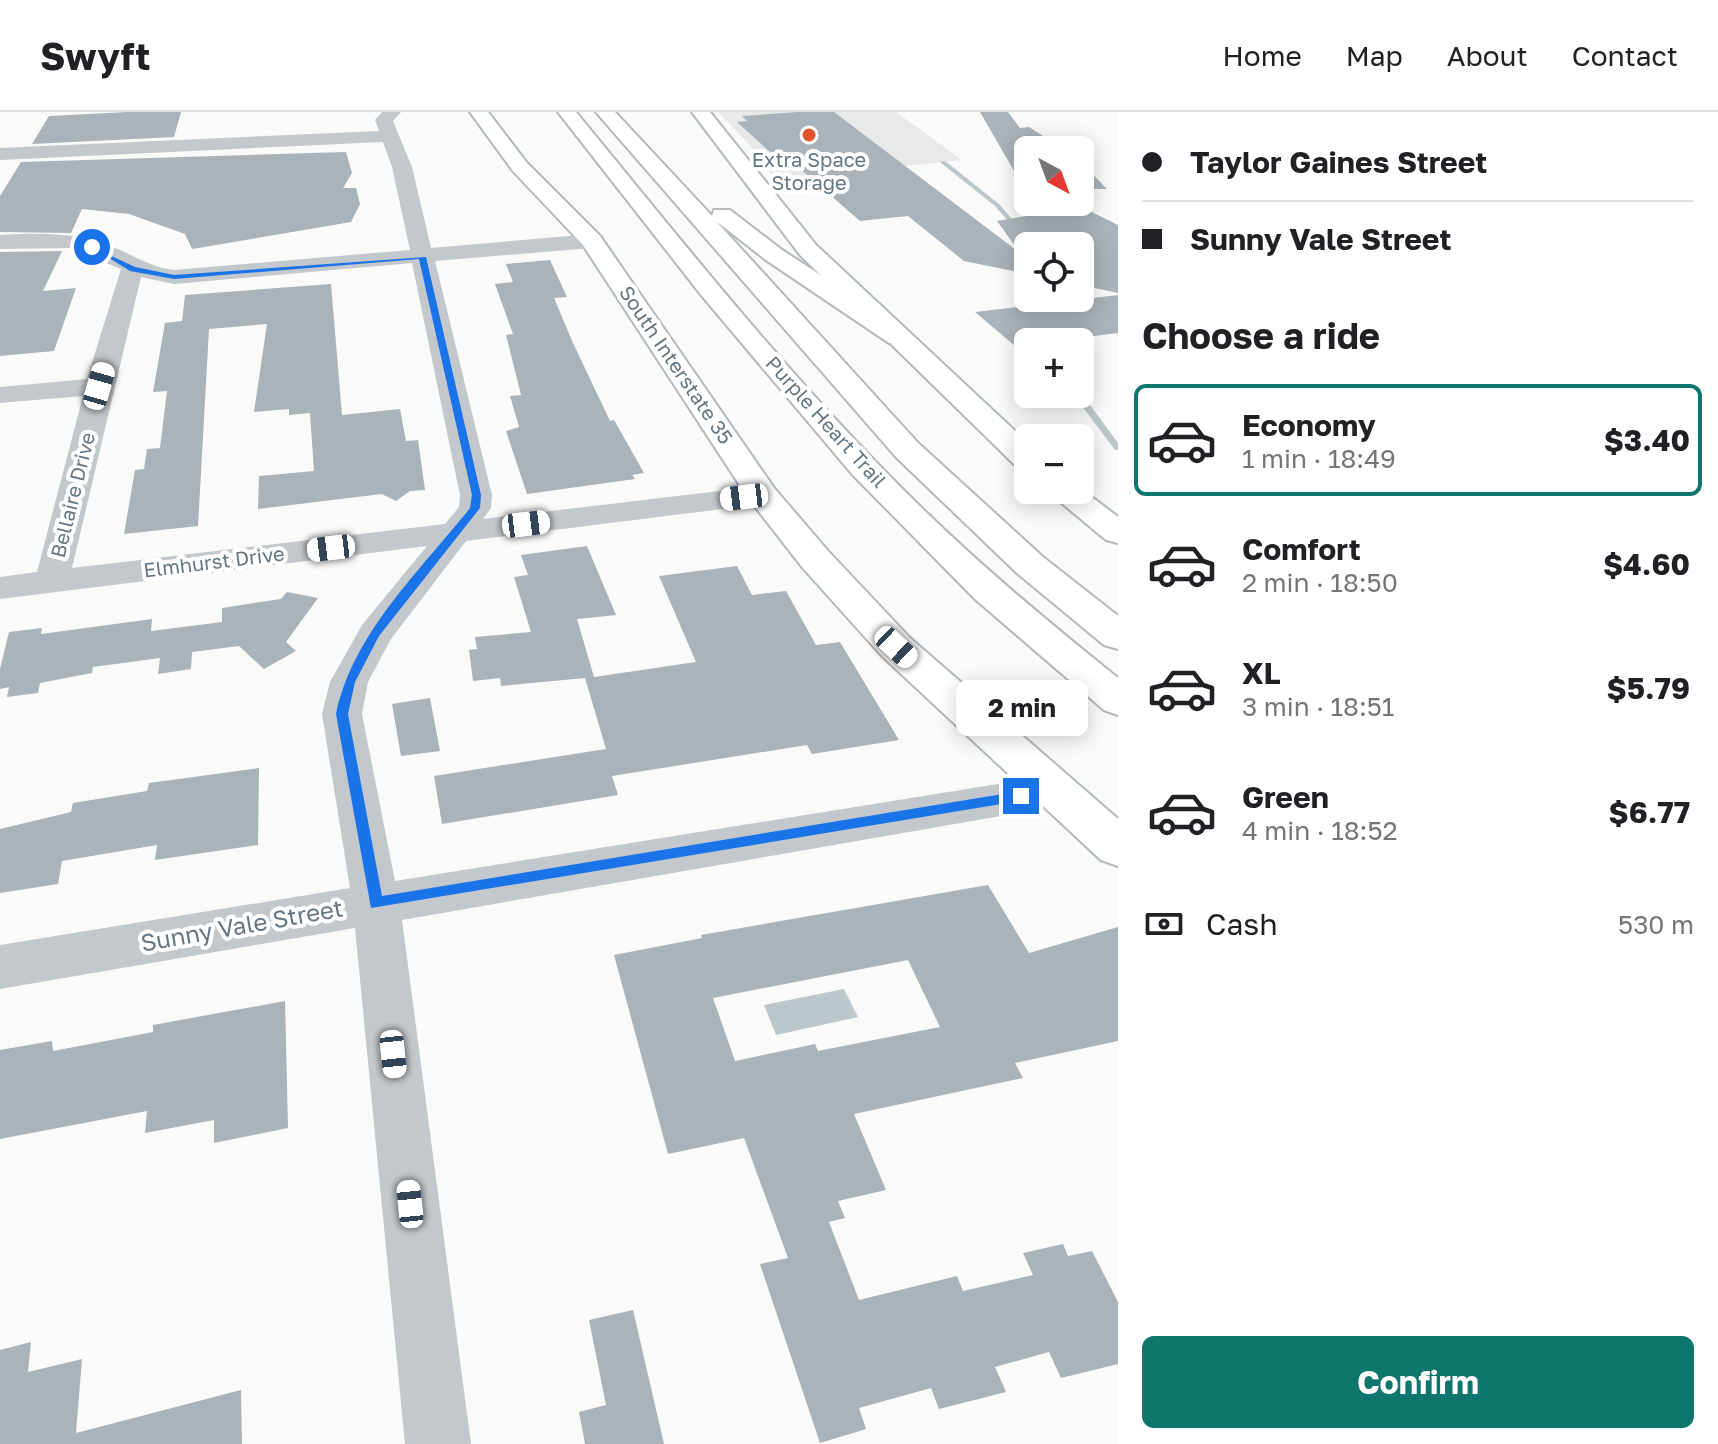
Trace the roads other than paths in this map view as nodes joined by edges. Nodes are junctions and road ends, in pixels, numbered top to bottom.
1 (701, 112) edge
2 (481, 113) edge
3 (568, 114) edge
4 (607, 115) edge
5 (391, 124) edge
6 (0, 154) edge
7 (664, 174) junction
8 (592, 241) junction
9 (0, 242) edge
10 (422, 257) junction
11 (132, 269) junction
12 (898, 337) junction
13 (99, 386) junction
14 (0, 395) edge
15 (1014, 447) edge
16 (762, 495) junction
17 (1080, 504) edge
18 (455, 533) junction
19 (1118, 533) edge
20 (52, 581) junction
21 (0, 588) edge
22 (1118, 636) edge
23 (1118, 700) edge
24 (1001, 745) junction
25 (1053, 791) junction
26 (1118, 819) edge
27 (1118, 847) edge
28 (376, 903) junction
29 (0, 967) edge
30 (438, 1444) edge

1 - 12 main road
2 - 8 main road, South Interstate 35
3 - 23 main road, Purple Heart Trail
4 - 7 main road, Purple Heart Trail
5 - 6 street
5 - 10 street
7 - 12 main road
7 - 22 main road, Purple Heart Trail
8 - 10 street
8 - 16 main road, South Interstate 35
9 - 11 street
10 - 11 street
10 - 18 street
11 - 13 street, Bellaire Drive
12 - 15 main road
13 - 14 street
13 - 20 street, Bellaire Drive
16 - 18 street, Elmhurst Drive
16 - 24 main road, South Interstate 35
17 - 19 main road
18 - 20 street, Elmhurst Drive
18 - 28 street
20 - 21 street, Elmhurst Drive
24 - 25 main road, South Interstate 35
24 - 26 main road
25 - 27 main road, South Interstate 35
25 - 28 street, Sunny Vale Street
28 - 29 street, Sunny Vale Street
28 - 30 street

